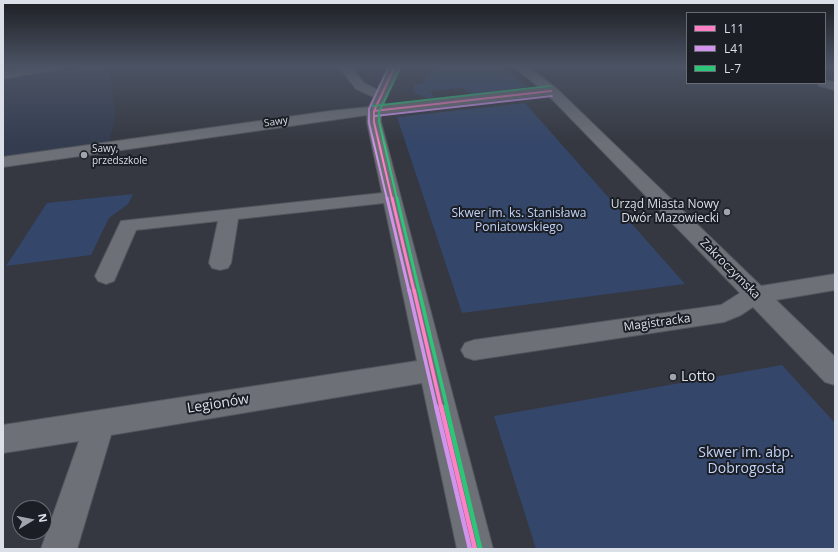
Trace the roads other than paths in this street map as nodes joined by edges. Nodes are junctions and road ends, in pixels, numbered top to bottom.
1 (366, 92) edge
2 (383, 92) edge
3 (540, 92) edge
4 (551, 92) edge
5 (378, 104) junction
6 (3, 162) edge
7 (392, 197) junction
8 (229, 215) junction
9 (220, 263) dead end
10 (106, 276) dead end
11 (835, 282) edge
12 (755, 294) junction
13 (474, 350) dead end
14 (433, 370) junction
15 (835, 374) edge
16 (100, 423) junction
17 (3, 439) edge
18 (59, 549) edge
19 (475, 549) edge

1 - 5 street
2 - 5 street
3 - 5 street, Sawy
4 - 12 street, Zakroczymska
5 - 6 street, Sawy
5 - 7 street
7 - 8 street
7 - 14 street
8 - 9 street
8 - 10 street
11 - 12 street, Magistracka
12 - 13 street, Magistracka
12 - 15 street, Zakroczymska
14 - 16 street, Legionów
14 - 19 street
16 - 17 street, Legionów
16 - 18 street

